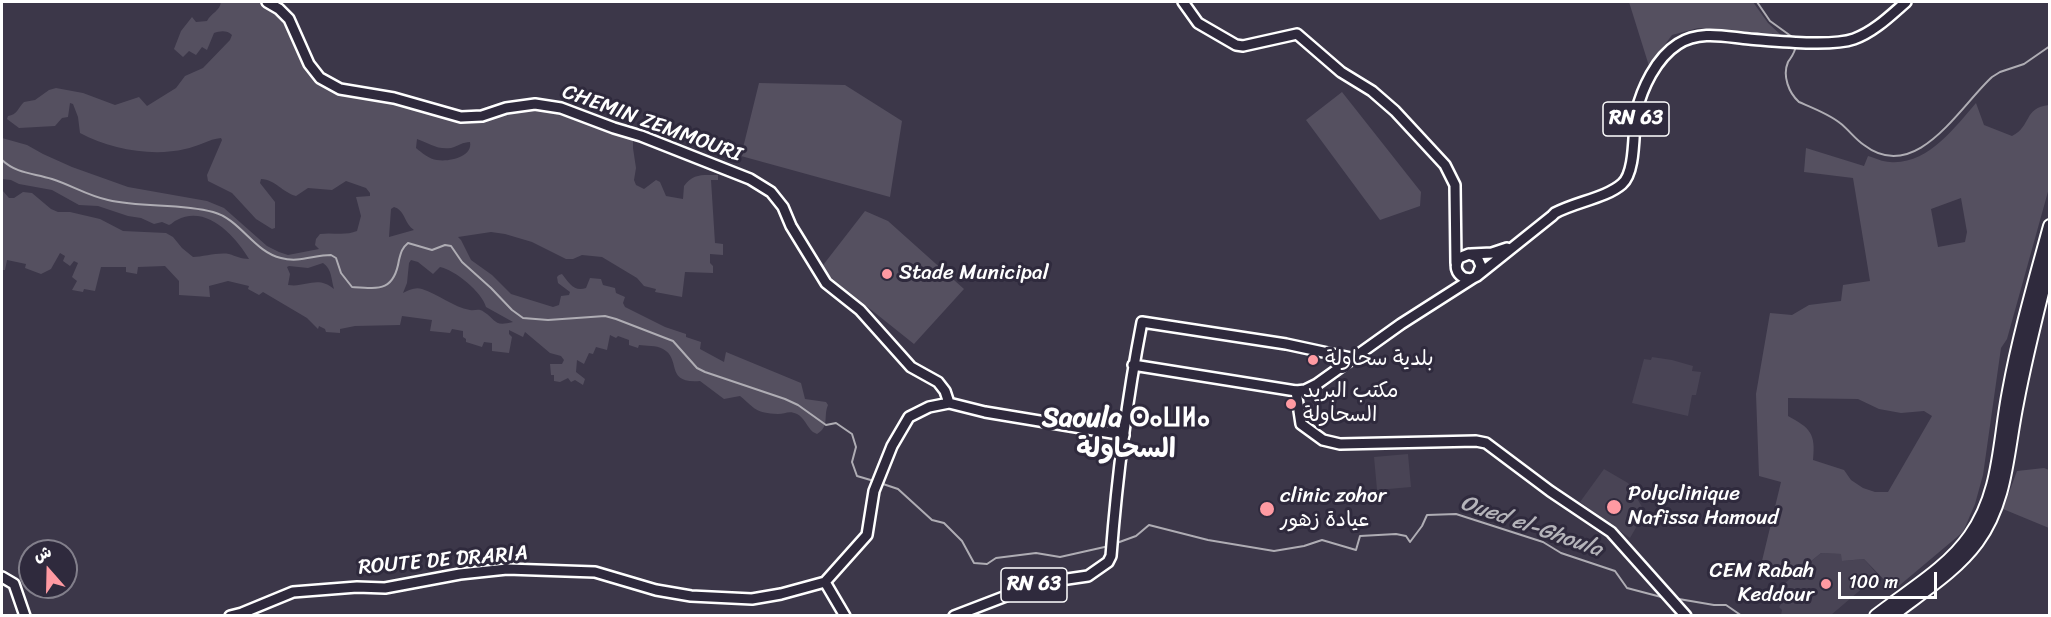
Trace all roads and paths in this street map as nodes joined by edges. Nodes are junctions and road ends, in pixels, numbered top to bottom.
1 (267, 2) edge
2 (1183, 2) edge
3 (1906, 2) edge
4 (2049, 226) edge
5 (1518, 243) junction
6 (1457, 246) junction
7 (1470, 254) junction
8 (2049, 261) edge
9 (1456, 266) junction
10 (1476, 276) junction
11 (1454, 291) junction
12 (1351, 358) junction
13 (1133, 365) junction
14 (1296, 391) junction
15 (949, 403) junction
16 (1124, 435) junction
17 (2, 577) edge
18 (825, 582) junction
19 (25, 615) edge
20 (230, 615) edge
21 (845, 615) edge
22 (954, 615) edge
23 (1686, 615) edge
24 (1876, 615) edge
25 (1891, 615) edge

1 - 15 main road, CHEMIN ZEMMOURI
2 - 6 main road
3 - 5 main road, RN 63
4 - 24 highway
5 - 7 main road, RN 63
5 - 10 main road, RN 63
6 - 7 main road
6 - 9 main road
7 - 9 main road, RN 63
7 - 10 main road
8 - 25 highway
9 - 10 main road
9 - 11 main road
10 - 11 main road, RN 63
11 - 12 main road, RN 63
12 - 13 main road, RN 63
12 - 14 main road
13 - 14 main road
13 - 16 main road, RN 63
14 - 23 main road
15 - 16 main road
15 - 18 main road
16 - 22 main road, RN 63
17 - 19 main road
18 - 20 main road, ROUTE DE DRARIA
18 - 21 main road

